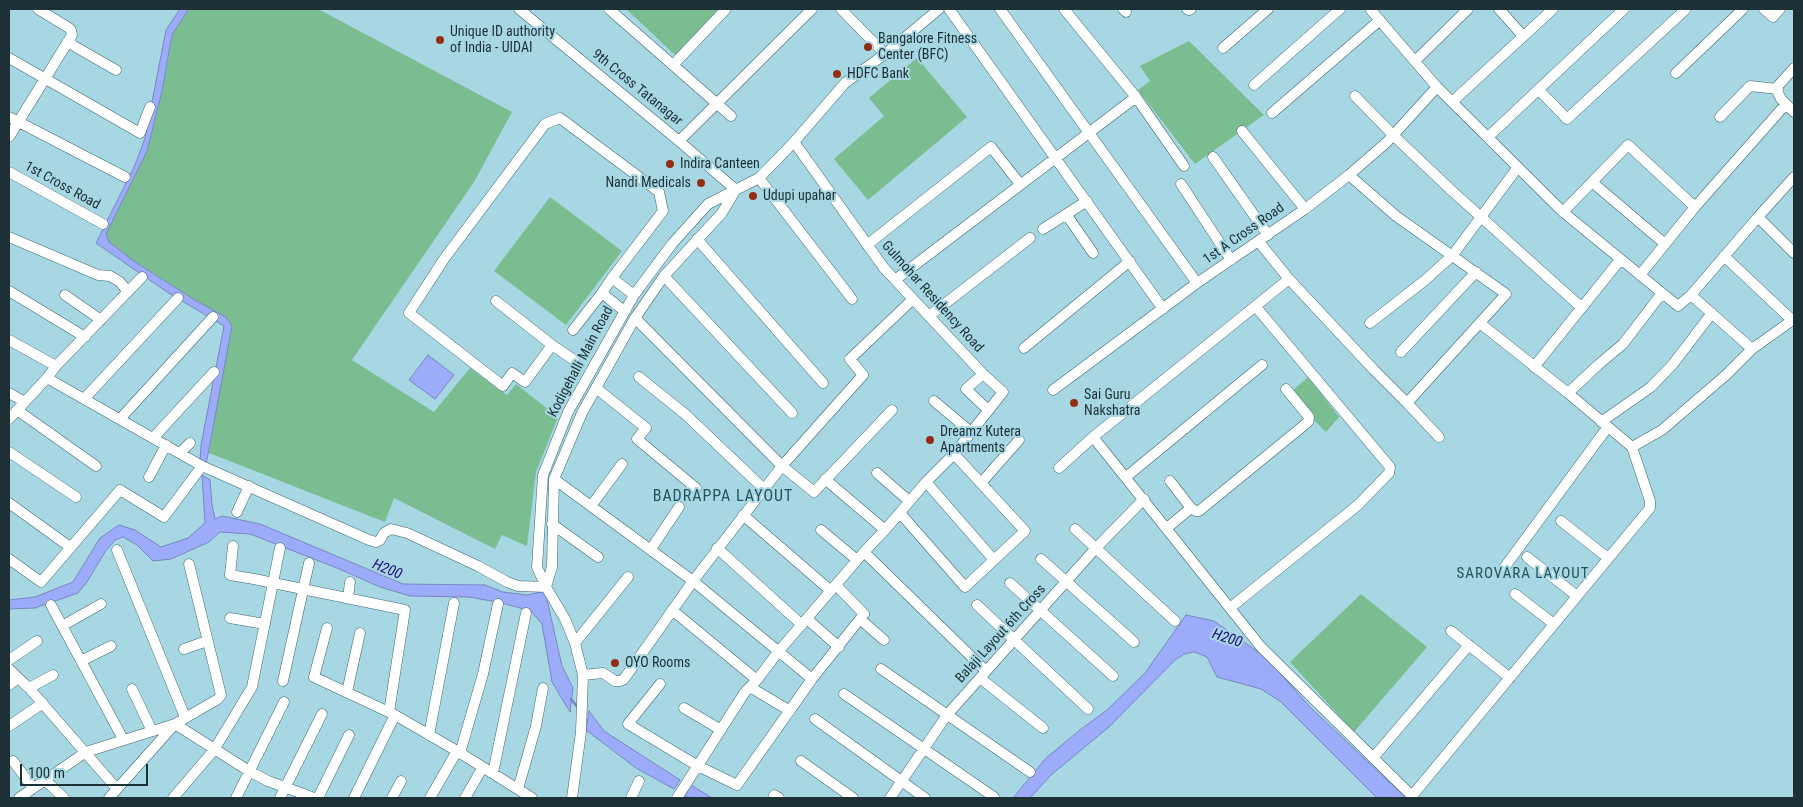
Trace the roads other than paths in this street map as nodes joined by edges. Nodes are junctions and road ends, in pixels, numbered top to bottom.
1 (38, 9) edge
2 (519, 9) edge
3 (609, 9) edge
4 (726, 9) edge
5 (812, 9) edge
6 (841, 9) edge
7 (939, 9) edge
8 (949, 9) edge
9 (1000, 9) edge
10 (1064, 9) edge
11 (1268, 9) edge
12 (1340, 9) edge
13 (1370, 9) edge
14 (1468, 9) edge
15 (1499, 9) edge
16 (1553, 9) edge
17 (1624, 9) edge
18 (1686, 9) edge
19 (1743, 9) edge
20 (1764, 9) edge
21 (1780, 9) edge
22 (926, 13) edge
23 (1380, 20) junction
24 (1523, 36) junction
25 (67, 42) junction
26 (1223, 48) dead end
27 (885, 54) junction
28 (9, 58) edge
29 (1415, 61) junction
30 (674, 64) junction
31 (1794, 68) edge
32 (116, 70) dead end
33 (1676, 73) dead end
34 (44, 79) junction
35 (1254, 85) dead end
36 (1438, 87) junction
37 (1778, 89) junction
38 (1538, 90) junction
39 (1355, 96) dead end
40 (1136, 97) junction
41 (1452, 102) junction
42 (717, 104) junction
43 (1786, 104) junction
44 (150, 107) dead end
45 (1794, 112) edge
46 (1272, 113) dead end
47 (731, 116) dead end
48 (9, 117) edge
49 (1720, 118) dead end
50 (19, 122) junction
51 (1242, 131) dead end
52 (1088, 133) junction
53 (1393, 135) junction
54 (9, 137) edge
55 (1488, 138) junction
56 (679, 141) junction
57 (794, 142) junction
58 (1054, 158) junction
59 (1214, 158) dead end
60 (1184, 166) dead end
61 (1518, 167) junction
62 (9, 172) edge
63 (1349, 174) junction
64 (125, 177) dead end
65 (759, 178) junction
66 (1793, 180) edge
67 (1592, 182) junction
68 (1020, 184) junction
69 (1181, 184) dead end
70 (736, 190) junction
71 (1087, 202) junction
72 (1695, 207) junction
73 (1305, 209) junction
74 (1564, 212) junction
75 (1066, 214) junction
76 (1481, 216) junction
77 (1758, 216) junction
78 (102, 224) dead end
79 (1043, 229) dead end
80 (1268, 235) junction
81 (9, 237) edge
82 (1030, 238) dead end
83 (697, 239) junction
84 (1259, 242) junction
85 (1665, 244) junction
86 (867, 245) junction
87 (1093, 253) dead end
88 (1794, 253) edge
89 (1452, 256) junction
90 (1724, 256) junction
91 (1231, 260) junction
92 (1620, 260) junction
93 (1130, 261) junction
94 (1476, 272) junction
95 (1640, 275) junction
96 (664, 276) junction
97 (142, 277) dead end
98 (612, 278) junction
99 (1289, 279) junction
100 (895, 280) junction
101 (1197, 284) junction
102 (9, 292) edge
103 (128, 292) junction
104 (602, 293) junction
105 (1662, 293) junction
106 (64, 295) dead end
107 (634, 295) junction
108 (1691, 296) junction
109 (178, 298) dead end
110 (852, 299) dead end
111 (913, 299) junction
112 (496, 301) dead end
113 (1256, 307) junction
114 (1582, 308) junction
115 (1163, 309) junction
116 (624, 310) junction
117 (1712, 313) junction
118 (929, 316) junction
119 (213, 317) dead end
120 (635, 318) junction
121 (101, 320) junction
122 (1793, 320) edge
123 (1370, 323) dead end
124 (1480, 324) junction
125 (573, 330) dead end
126 (85, 337) junction
127 (9, 340) edge
128 (552, 345) junction
129 (1024, 348) dead end
130 (1752, 349) junction
131 (1401, 352) dead end
132 (574, 360) dead end
133 (1262, 365) dead end
134 (56, 366) junction
135 (1534, 367) junction
136 (214, 372) dead end
137 (983, 374) junction
138 (639, 377) dead end
139 (48, 378) junction
140 (823, 383) dead end
141 (596, 388) junction
142 (1286, 389) dead end
143 (1054, 390) dead end
144 (579, 391) junction
145 (9, 393) edge
146 (1568, 393) junction
147 (590, 398) junction
148 (84, 399) junction
149 (934, 401) dead end
150 (25, 402) junction
151 (1408, 403) junction
152 (17, 410) junction
153 (892, 410) dead end
154 (988, 410) junction
155 (792, 413) dead end
156 (9, 419) edge
157 (120, 419) junction
158 (1604, 425) junction
159 (971, 432) junction
160 (1093, 436) junction
161 (1440, 437) dead end
162 (153, 438) junction
163 (1019, 440) dead end
164 (190, 443) dead end
165 (166, 446) junction
166 (1632, 446) junction
167 (9, 452) edge
168 (180, 453) junction
169 (954, 454) junction
170 (622, 464) dead end
171 (96, 466) dead end
172 (202, 466) junction
173 (782, 466) junction
174 (1059, 468) dead end
175 (877, 473) dead end
176 (1126, 477) junction
177 (149, 478) dead end
178 (554, 479) junction
179 (825, 479) junction
180 (1170, 481) dead end
181 (926, 482) junction
182 (981, 483) junction
183 (249, 486) junction
184 (696, 488) dead end
185 (764, 489) junction
186 (76, 497) dead end
187 (1144, 499) junction
188 (909, 501) junction
189 (9, 503) edge
190 (591, 506) junction
191 (678, 507) dead end
192 (1191, 508) junction
193 (237, 512) dead end
194 (900, 513) junction
195 (743, 515) junction
196 (1561, 521) dead end
197 (552, 524) junction
198 (1167, 528) junction
199 (1075, 529) dead end
200 (821, 530) dead end
201 (884, 530) junction
202 (233, 546) dead end
203 (70, 547) junction
204 (280, 548) dead end
205 (717, 548) junction
206 (651, 549) junction
207 (1095, 549) junction
208 (117, 550) dead end
209 (864, 552) junction
210 (598, 557) dead end
211 (1527, 557) dead end
212 (1608, 558) junction
213 (9, 559) edge
214 (1042, 559) dead end
215 (856, 560) junction
216 (994, 560) junction
217 (309, 563) dead end
218 (189, 564) dead end
219 (1504, 568) dead end
220 (628, 577) dead end
221 (1067, 580) junction
222 (693, 581) junction
223 (350, 582) dead end
224 (273, 583) junction
225 (1010, 583) dead end
226 (546, 587) junction
227 (834, 588) junction
228 (304, 589) junction
229 (1515, 594) dead end
230 (1577, 596) junction
231 (348, 598) junction
232 (102, 604) dead end
233 (454, 604) dead end
234 (498, 604) dead end
235 (977, 605) dead end
236 (50, 606) dead end
237 (1230, 608) junction
238 (672, 610) junction
239 (1040, 610) junction
240 (526, 613) dead end
241 (230, 618) dead end
242 (860, 619) junction
243 (1175, 621) dead end
244 (804, 622) junction
245 (265, 624) junction
246 (1554, 624) junction
247 (62, 626) junction
248 (327, 628) dead end
249 (1450, 631) dead end
250 (360, 632) dead end
251 (884, 640) dead end
252 (1014, 640) junction
253 (37, 641) dead end
254 (207, 642) junction
255 (1134, 642) dead end
256 (575, 643) junction
257 (1469, 645) junction
258 (111, 646) dead end
259 (839, 646) junction
260 (184, 649) dead end
261 (778, 652) junction
262 (9, 660) edge
263 (81, 661) junction
264 (9, 669) edge
265 (881, 669) dead end
266 (53, 674) dead end
267 (983, 674) junction
268 (1113, 676) dead end
269 (18, 678) junction
270 (583, 678) junction
271 (1510, 678) junction
272 (812, 679) junction
273 (283, 681) dead end
274 (754, 683) junction
275 (660, 684) dead end
276 (9, 686) edge
277 (29, 688) junction
278 (544, 688) dead end
279 (132, 689) dead end
280 (347, 692) junction
281 (844, 694) dead end
282 (284, 702) dead end
283 (43, 703) junction
284 (684, 708) dead end
285 (1088, 709) dead end
286 (790, 711) junction
287 (322, 714) dead end
288 (392, 714) junction
289 (947, 715) junction
290 (185, 717) junction
291 (815, 719) dead end
292 (175, 724) junction
293 (9, 726) edge
294 (1043, 728) dead end
295 (721, 730) junction
296 (152, 731) junction
297 (349, 735) dead end
298 (429, 735) junction
299 (123, 740) junction
300 (925, 748) junction
301 (214, 750) junction
302 (458, 752) junction
303 (84, 753) junction
304 (1374, 758) junction
305 (13, 761) dead end
306 (801, 761) dead end
307 (698, 766) junction
308 (483, 768) junction
309 (249, 771) junction
310 (1030, 772) dead end
311 (493, 773) junction
312 (45, 780) junction
313 (401, 781) dead end
314 (639, 781) dead end
315 (902, 781) junction
316 (285, 787) junction
317 (33, 788) junction
318 (117, 789) junction
319 (518, 789) junction
320 (678, 796) edge
321 (994, 796) dead end
322 (19, 798) edge
323 (64, 798) edge
324 (109, 798) edge
325 (173, 798) edge
326 (236, 798) edge
327 (280, 798) edge
328 (314, 798) edge
329 (318, 798) edge
330 (354, 798) edge
331 (392, 798) edge
332 (430, 798) edge
333 (465, 798) edge
334 (532, 798) edge
335 (572, 798) edge
336 (631, 798) edge
337 (853, 798) edge
338 (890, 798) edge
339 (925, 798) edge

1 - 25 street
2 - 56 street, 9th Cross Tatanagar
3 - 30 street
4 - 30 street
5 - 42 street
6 - 27 street
7 - 22 street, Kodigehalli Main Road
8 - 58 street
9 - 52 street
10 - 40 street
11 - 26 street
12 - 35 street
13 - 23 street
14 - 29 street
15 - 24 street
16 - 24 street
17 - 38 street
18 - 38 street
19 - 33 street
20 - 21 street
22 - 27 street, Kodigehalli Main Road
23 - 29 street
23 - 46 street
24 - 41 street
25 - 32 street
25 - 34 street
27 - 57 street, Kodigehalli Main Road
28 - 34 street
29 - 36 street
30 - 42 street
31 - 37 street
34 - 44 street
34 - 50 street
36 - 41 street
36 - 53 street, 1st A Cross Road
37 - 43 street
37 - 49 street
38 - 55 street
39 - 53 street
40 - 52 street
40 - 60 street
41 - 55 street
42 - 47 street
42 - 56 street
43 - 45 street
43 - 72 street
48 - 50 street
50 - 54 street
50 - 64 street
51 - 73 street
52 - 58 street
52 - 101 street
53 - 63 street, 1st A Cross Road
53 - 76 street
55 - 61 street
56 - 70 street, 9th Cross Tatanagar
57 - 65 street, Kodigehalli Main Road
57 - 86 street, Gulmohar Residency Road
58 - 68 street
58 - 71 street
59 - 80 street
61 - 74 street
61 - 76 street
62 - 78 street, 1st Cross Road
63 - 73 street, 1st A Cross Road
63 - 89 street
65 - 70 street, Kodigehalli Main Road
65 - 110 street
66 - 77 street
67 - 72 street
67 - 74 street
67 - 85 street
68 - 86 street
68 - 100 street
69 - 91 street
70 - 83 street, Kodigehalli Main Road
70 - 107 street, Kodigehalli Main Road
71 - 75 street
71 - 93 street
72 - 85 street
73 - 80 street, 1st A Cross Road
74 - 92 street
75 - 79 street
75 - 87 street
76 - 89 street
76 - 114 street
77 - 88 street
77 - 90 street
80 - 84 street, 1st A Cross Road
81 - 103 street
82 - 118 street
83 - 96 street, Kodigehalli Main Road
83 - 140 street
84 - 91 street, 1st A Cross Road
84 - 99 street
85 - 95 street
86 - 100 street, Gulmohar Residency Road
89 - 94 street
89 - 123 street
90 - 108 street
90 - 122 street
91 - 101 street, 1st A Cross Road
92 - 95 street
92 - 114 street
93 - 115 street
93 - 129 street
94 - 124 street
94 - 131 street
95 - 105 street
96 - 120 street, Kodigehalli Main Road
96 - 155 street
97 - 103 street
98 - 104 street
98 - 107 street
98 - 128 street
99 - 113 street
99 - 151 street
100 - 111 street, Gulmohar Residency Road
101 - 115 street, 1st A Cross Road
102 - 126 street
103 - 121 street
104 - 116 street
104 - 125 street
105 - 108 street
105 - 146 street
106 - 121 street
107 - 116 street, Kodigehalli Main Road
108 - 117 street
109 - 148 street
111 - 118 street, Gulmohar Residency Road
111 - 173 street
112 - 128 street
113 - 160 street
113 - 237 street
114 - 135 street
115 - 143 street, 1st A Cross Road
116 - 144 street, Kodigehalli Main Road
117 - 130 street
117 - 158 street
118 - 137 street, Gulmohar Residency Road
119 - 157 street
120 - 141 street, Kodigehalli Main Road
120 - 173 street
121 - 126 street
122 - 130 street
124 - 135 street
124 - 151 street
126 - 134 street
127 - 134 street
128 - 132 street
130 - 166 street
133 - 176 street
134 - 139 street
135 - 146 street
136 - 162 street
137 - 154 street, Gulmohar Residency Road
137 - 154 street
138 - 185 street
139 - 148 street
139 - 150 street
141 - 147 street, Kodigehalli Main Road
141 - 184 street
142 - 192 street
144 - 147 street
144 - 226 street, Kodigehalli Main Road
145 - 150 street
146 - 158 street
147 - 178 street, Kodigehalli Main Road
148 - 157 street
149 - 159 street
150 - 152 street
151 - 161 street
152 - 156 street
152 - 171 street
153 - 179 street
154 - 159 street
157 - 162 street
158 - 166 street
158 - 219 street
159 - 169 street
160 - 174 street
160 - 176 street
162 - 165 street
163 - 182 street
164 - 168 street
165 - 168 street
165 - 177 street
166 - 212 street
167 - 186 street
168 - 172 street
169 - 181 street
169 - 182 street
170 - 190 street
172 - 183 street
172 - 203 street
173 - 179 street
173 - 185 street
175 - 188 street
176 - 187 street
178 - 190 street
178 - 197 street, Kodigehalli Main Road
179 - 201 street
180 - 192 street
181 - 188 street
181 - 216 street
182 - 216 street
183 - 193 street
183 - 226 street
185 - 195 street
187 - 198 street
187 - 207 street, Balaji Layout 6th Cross
188 - 194 street
189 - 203 street
190 - 206 street
191 - 206 street
192 - 198 street
194 - 201 street
194 - 216 street
195 - 205 street
195 - 227 street
196 - 212 street
197 - 210 street
197 - 226 street, Kodigehalli Main Road
198 - 237 street
199 - 207 street
200 - 215 street
201 - 209 street
202 - 224 street
203 - 213 street
204 - 224 street
205 - 222 street
205 - 244 street
206 - 222 street
207 - 221 street, Balaji Layout 6th Cross
207 - 243 street
208 - 290 street
209 - 215 street
209 - 267 street
211 - 230 street
212 - 230 street
214 - 221 street
215 - 227 street
217 - 228 street
218 - 254 street
220 - 256 street
221 - 239 street, Balaji Layout 6th Cross
221 - 255 street
222 - 238 street
222 - 261 street
223 - 231 street
224 - 228 street
224 - 245 street
225 - 239 street
226 - 256 street, Kodigehalli Main Road
227 - 242 street
227 - 244 street
228 - 231 street
228 - 273 street
229 - 246 street
230 - 246 street
231 - 288 street
232 - 247 street
233 - 298 street
234 - 302 street
235 - 252 street
236 - 247 street
237 - 304 street
238 - 270 street
238 - 274 street
239 - 252 street, Balaji Layout 6th Cross
239 - 268 street
240 - 311 street
241 - 245 street
242 - 251 street
242 - 259 street
244 - 259 street
244 - 261 street
245 - 301 street
246 - 271 street
247 - 263 street
248 - 280 street
249 - 257 street
250 - 280 street
252 - 267 street, Balaji Layout 6th Cross
252 - 285 street
253 - 262 street
254 - 260 street
254 - 290 street
256 - 270 street, Kodigehalli Main Road
257 - 271 street
257 - 304 street
258 - 263 street
259 - 272 street
261 - 272 street
261 - 274 street
263 - 299 street
264 - 269 street
265 - 289 street
266 - 277 street
267 - 289 street, Balaji Layout 6th Cross
267 - 294 street
269 - 276 street
269 - 277 street
270 - 335 street, Kodigehalli Main Road
271 - 304 street
272 - 286 street
274 - 286 street
274 - 295 street
275 - 307 street
277 - 283 street
278 - 319 street
279 - 296 street
280 - 288 street
281 - 300 street
282 - 309 street
283 - 293 street
283 - 303 street
284 - 295 street
286 - 307 street
287 - 316 street
288 - 298 street
288 - 330 street
289 - 300 street, Balaji Layout 6th Cross
289 - 310 street
290 - 292 street
291 - 315 street
292 - 296 street
292 - 301 street
292 - 318 street
295 - 307 street
296 - 299 street
297 - 329 street
298 - 302 street
299 - 303 street
300 - 315 street, Balaji Layout 6th Cross
300 - 321 street
301 - 309 street
301 - 325 street
302 - 308 street
302 - 332 street
303 - 312 street
303 - 318 street
305 - 317 street
306 - 337 street
307 - 320 street
308 - 311 street
308 - 333 street
309 - 316 street
309 - 326 street
311 - 319 street
312 - 317 street
312 - 323 street
313 - 331 street
314 - 336 street
315 - 338 street, Balaji Layout 6th Cross
315 - 339 street
316 - 327 street
316 - 328 street
317 - 322 street
318 - 324 street
319 - 334 street

